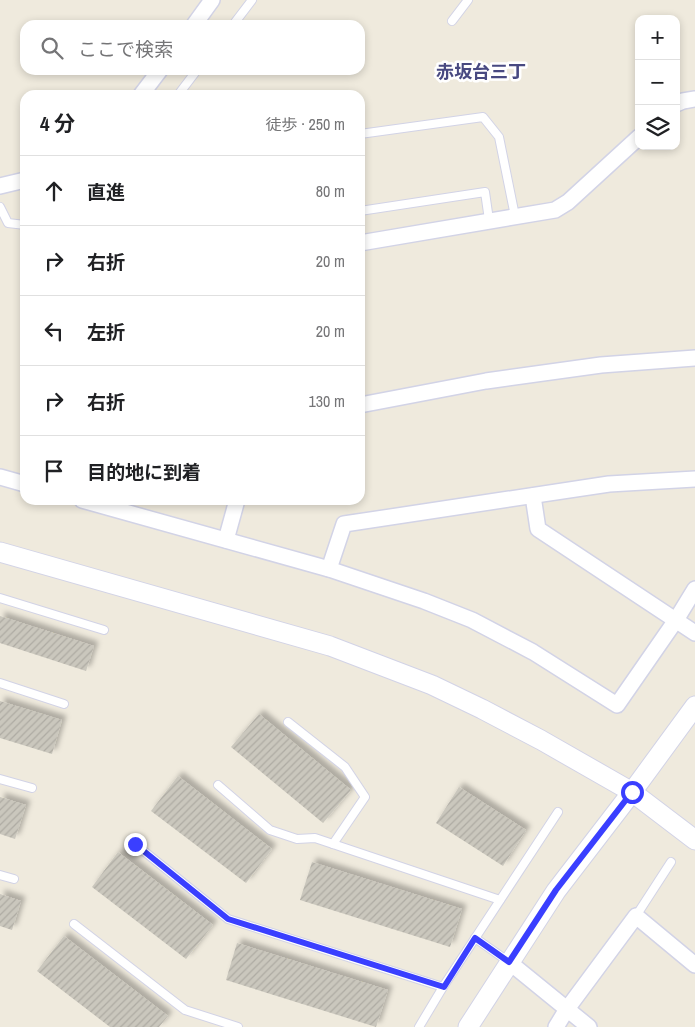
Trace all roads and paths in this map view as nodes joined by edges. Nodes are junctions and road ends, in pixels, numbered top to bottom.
1 (252, 0) edge
2 (468, 0) edge
3 (208, 2) edge
4 (197, 20) edge
5 (237, 20) edge
6 (452, 21) dead end
7 (156, 75) edge
8 (193, 75) edge
9 (145, 90) edge
10 (182, 90) edge
11 (695, 99) edge
12 (680, 102) edge
13 (365, 133) edge
14 (635, 141) edge
15 (20, 181) edge
16 (0, 186) edge
17 (0, 207) edge
18 (365, 210) edge
19 (515, 216) junction
20 (490, 220) junction
21 (20, 224) edge
22 (365, 243) edge
23 (695, 358) edge
24 (365, 404) edge
25 (0, 477) edge
26 (695, 479) edge
27 (20, 483) edge
28 (533, 496) junction
29 (236, 505) edge
30 (126, 506) edge
31 (226, 540) junction
32 (0, 552) edge
33 (329, 569) junction
34 (695, 590) edge
35 (0, 598) edge
36 (676, 620) junction
37 (104, 630) dead end
38 (695, 633) edge
39 (0, 683) edge
40 (64, 704) dead end
41 (695, 706) edge
42 (288, 722) dead end
43 (0, 779) edge
44 (218, 785) dead end
45 (32, 788) dead end
46 (632, 792) junction
47 (558, 812) dead end
48 (695, 840) edge
49 (135, 844) dead end
50 (332, 844) junction
51 (671, 862) dead end
52 (0, 875) edge
53 (14, 879) dead end
54 (500, 900) junction
55 (636, 916) junction
56 (74, 924) dead end
57 (475, 938) junction
58 (509, 962) junction
59 (695, 966) edge
60 (444, 987) junction
61 (567, 1009) junction
62 (238, 1027) edge
63 (419, 1027) edge
64 (468, 1027) edge
65 (556, 1027) edge
66 (589, 1027) edge

1 - 5 lane
2 - 6 lane
3 - 4 street
7 - 9 street
8 - 10 lane
11 - 12 street
13 - 19 lane
14 - 19 street
15 - 16 street
17 - 21 lane
18 - 20 lane
19 - 20 street
20 - 22 street
23 - 24 street
25 - 27 street
26 - 28 street
28 - 33 street
28 - 36 street
29 - 31 street
30 - 31 street
31 - 33 street
32 - 46 street
33 - 36 street
34 - 36 street
35 - 37 lane
36 - 38 street
39 - 40 lane
41 - 46 street
42 - 50 lane
43 - 45 lane
44 - 50 lane
46 - 48 street
46 - 58 street
47 - 54 lane
49 - 60 lane
50 - 54 lane
51 - 55 lane
52 - 53 lane
54 - 57 lane
55 - 59 street
55 - 61 street
56 - 62 lane
57 - 58 lane
57 - 60 lane
58 - 61 street
58 - 64 street
60 - 63 lane
61 - 65 street
61 - 66 street

